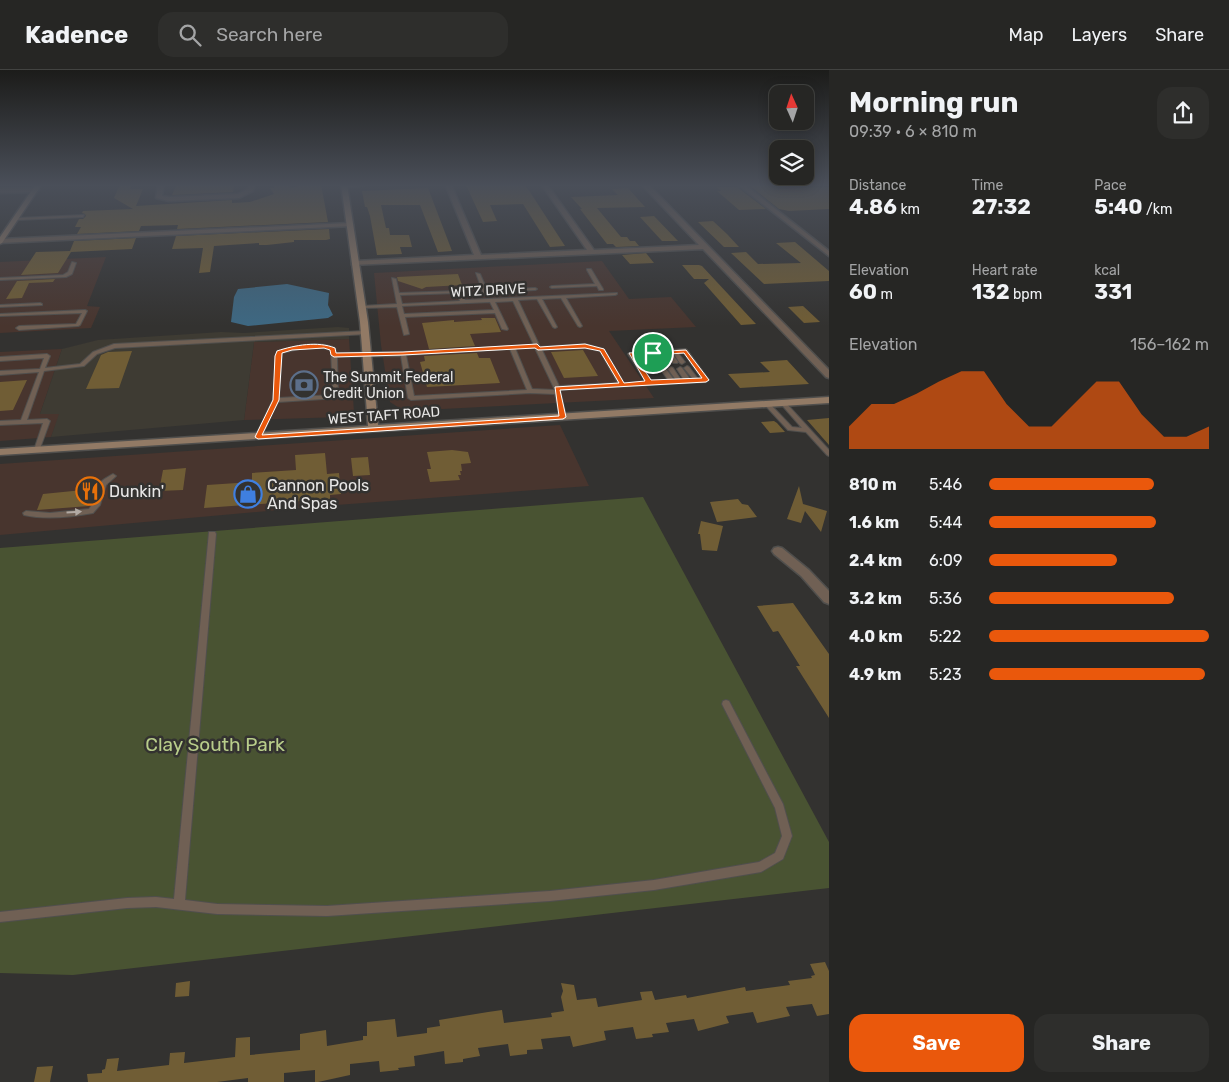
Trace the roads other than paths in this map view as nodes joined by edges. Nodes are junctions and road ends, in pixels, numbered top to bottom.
1 (195, 231) edge
2 (351, 231) edge
3 (468, 231) edge
4 (577, 231) edge
5 (690, 231) edge
6 (800, 231) edge
7 (1, 239) edge
8 (705, 246) junction
9 (592, 252) junction
10 (829, 254) edge
11 (479, 258) junction
12 (74, 263) dead end
13 (356, 263) junction
14 (589, 270) dead end
15 (478, 274) dead end
16 (0, 279) edge
17 (394, 279) dead end
18 (598, 285) junction
19 (552, 288) dead end
20 (535, 289) dead end
21 (485, 292) junction
22 (397, 294) junction
23 (615, 294) dead end
24 (604, 295) junction
25 (563, 297) junction
26 (539, 298) junction
27 (515, 300) junction
28 (490, 301) junction
29 (463, 302) junction
30 (40, 304) dead end
31 (399, 305) junction
32 (0, 306) edge
33 (362, 307) junction
34 (497, 311) junction
35 (0, 315) edge
36 (402, 316) junction
37 (580, 326) dead end
38 (19, 328) dead end
39 (555, 328) dead end
40 (505, 329) dead end
41 (365, 333) junction
42 (406, 334) dead end
43 (537, 347) junction
44 (512, 348) junction
45 (668, 352) junction
46 (676, 352) junction
47 (653, 353) junction
48 (660, 353) junction
49 (367, 354) junction
50 (403, 354) junction
51 (334, 355) junction
52 (0, 359) edge
53 (675, 362) dead end
54 (682, 362) dead end
55 (660, 363) dead end
56 (667, 363) dead end
57 (687, 368) dead end
58 (671, 369) dead end
59 (680, 369) dead end
60 (42, 370) junction
61 (664, 370) dead end
62 (0, 373) edge
63 (829, 375) edge
64 (696, 380) junction
65 (672, 381) junction
66 (679, 381) junction
67 (688, 381) junction
68 (649, 382) junction
69 (622, 385) junction
70 (558, 390) junction
71 (530, 391) junction
72 (276, 400) junction
73 (829, 400) edge
74 (783, 403) junction
75 (768, 404) junction
76 (563, 417) junction
77 (23, 422) junction
78 (0, 423) edge
79 (374, 429) junction
80 (807, 430) junction
81 (258, 437) junction
82 (37, 450) junction
83 (0, 452) edge
84 (829, 454) edge
85 (113, 476) dead end
86 (26, 512) dead end
87 (212, 534) dead end
88 (778, 551) dead end
89 (829, 599) edge
90 (726, 704) dead end
91 (179, 905) junction
92 (0, 917) edge

1 - 7 street
2 - 13 street
3 - 11 street
4 - 9 street
5 - 8 street
6 - 10 street
8 - 9 street
8 - 63 street
9 - 11 street
11 - 13 street
12 - 16 lane
13 - 33 street
14 - 18 lane
15 - 21 lane
17 - 22 lane
18 - 19 lane
18 - 24 lane
20 - 21 lane
21 - 28 lane
22 - 29 lane
22 - 31 lane
23 - 24 lane, WITZ DRIVE
24 - 25 lane, WITZ DRIVE
25 - 26 lane, WITZ DRIVE
25 - 37 lane
26 - 27 lane, WITZ DRIVE
26 - 39 lane
27 - 28 lane, WITZ DRIVE
27 - 43 lane
28 - 29 lane, WITZ DRIVE
28 - 34 lane
29 - 31 lane, WITZ DRIVE
30 - 32 lane
31 - 33 lane, WITZ DRIVE
31 - 36 lane
33 - 41 street
34 - 36 lane
34 - 40 lane
35 - 38 lane
36 - 42 lane
41 - 49 street
41 - 60 lane
43 - 44 lane
43 - 69 lane
43 - 70 lane
44 - 50 lane
44 - 71 lane
45 - 46 lane
45 - 48 lane
45 - 53 lane
46 - 54 lane
46 - 64 lane
47 - 48 lane
47 - 55 lane
47 - 68 lane
48 - 56 lane
49 - 50 lane
49 - 51 lane
49 - 79 street
50 - 71 lane
51 - 72 lane
51 - 72 lane
52 - 60 lane
57 - 64 lane
58 - 66 lane
59 - 67 lane
60 - 62 lane
60 - 77 lane
61 - 65 lane
64 - 67 lane
65 - 66 lane
65 - 68 lane
66 - 67 lane
68 - 69 lane
69 - 70 lane
70 - 71 lane
70 - 76 lane
72 - 81 lane
73 - 74 street, WEST TAFT ROAD
74 - 75 street, WEST TAFT ROAD
74 - 80 lane
75 - 76 street, WEST TAFT ROAD
75 - 80 lane
76 - 79 street, WEST TAFT ROAD
77 - 78 lane
77 - 82 lane
79 - 81 street, WEST TAFT ROAD
80 - 84 lane
81 - 82 street, WEST TAFT ROAD
82 - 83 street, WEST TAFT ROAD
86 -> 85 lane
87 - 91 lane
88 - 89 street
90 - 91 lane
91 - 92 lane

